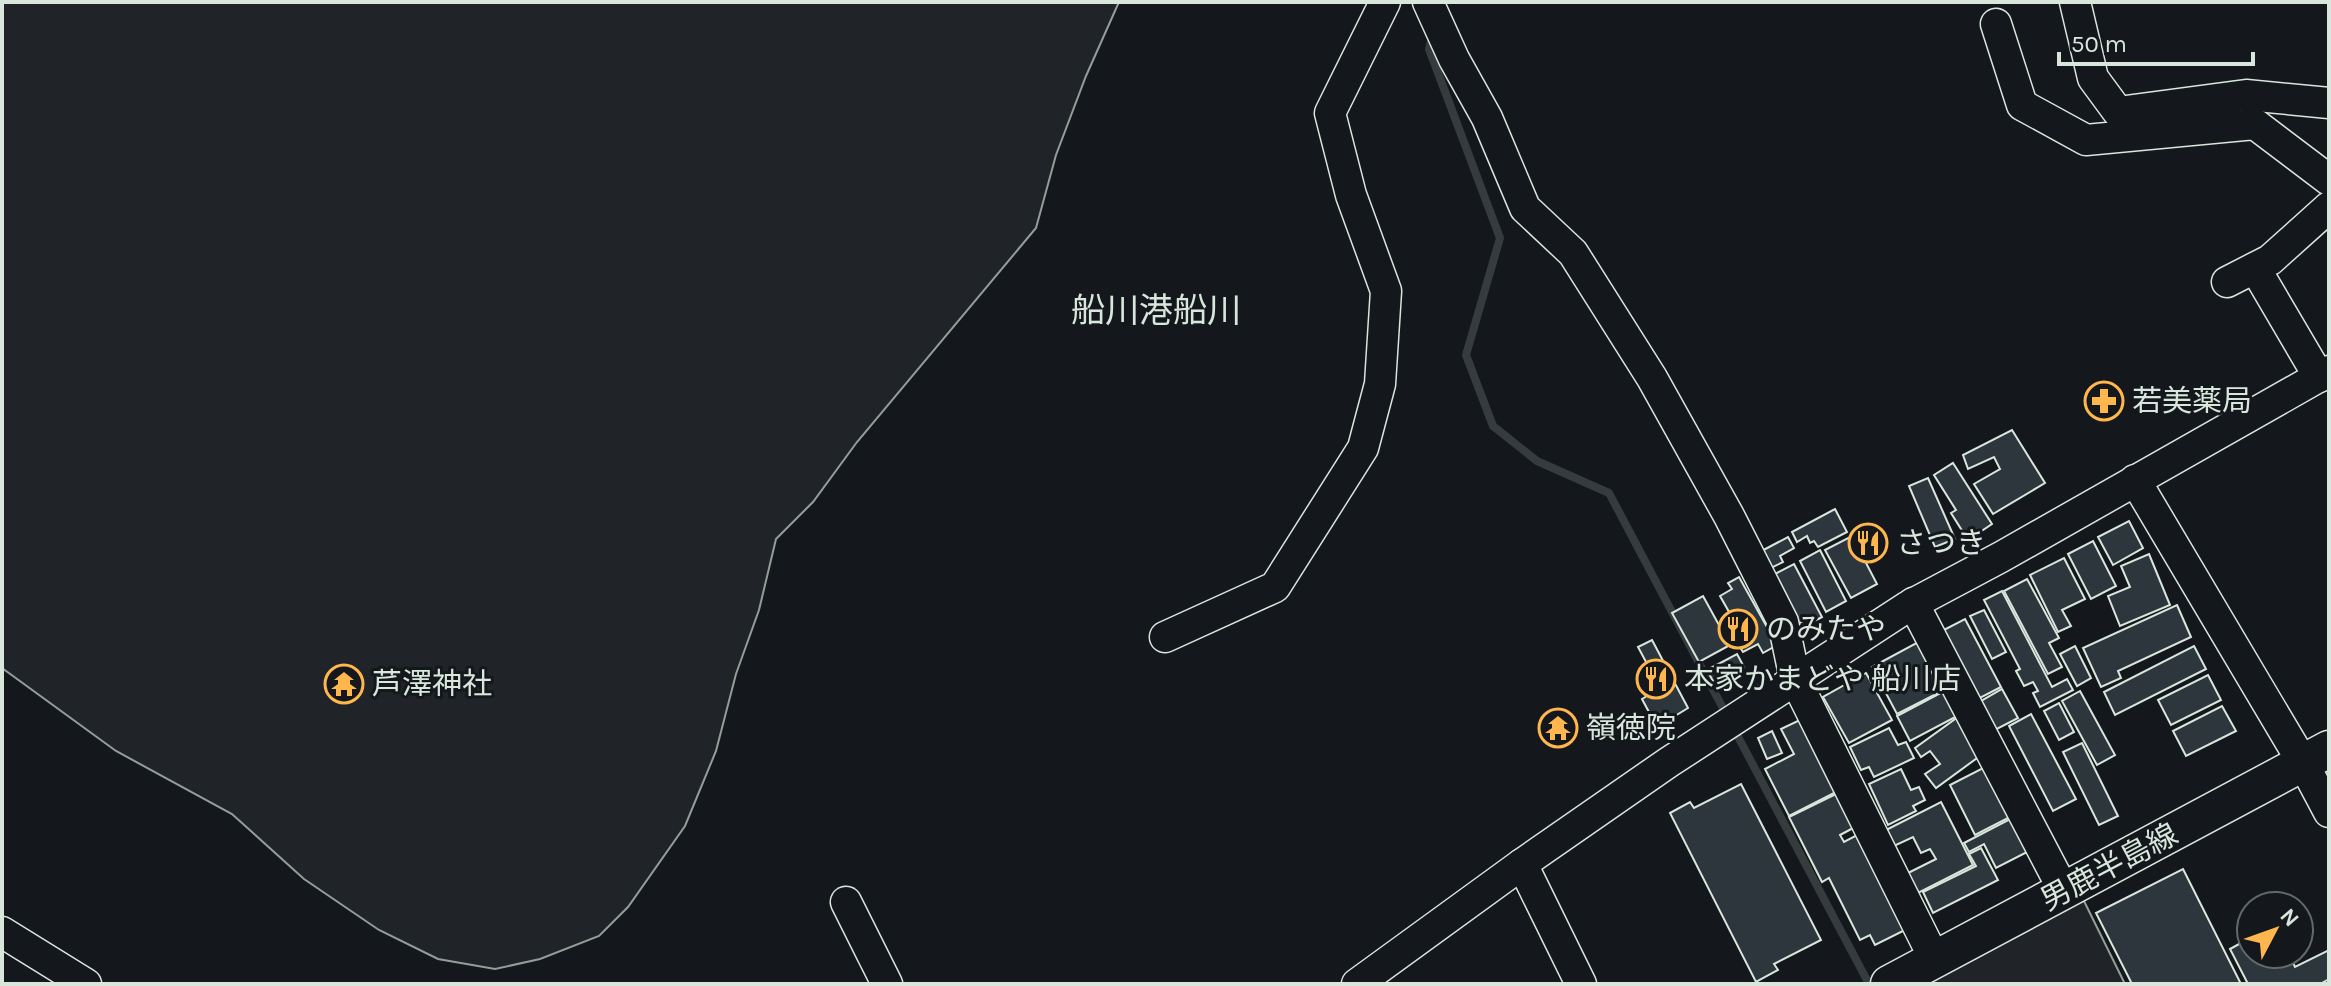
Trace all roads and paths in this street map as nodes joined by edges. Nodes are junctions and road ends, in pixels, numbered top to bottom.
1 (1385, 2) edge
2 (1428, 2) edge
3 (2075, 2) edge
4 (1996, 24) dead end
5 (2329, 103) edge
6 (2329, 180) edge
7 (2329, 207) edge
8 (2255, 268) junction
9 (2227, 282) dead end
10 (2324, 374) edge
11 (2135, 480) junction
12 (1913, 603) junction
13 (1165, 637) dead end
14 (1795, 679) junction
15 (2316, 756) edge
16 (2329, 812) edge
17 (1522, 864) junction
18 (2064, 891) junction
19 (846, 902) dead end
20 (2, 932) edge
21 (1935, 960) junction
22 (86, 984) edge
23 (887, 984) edge
24 (1357, 984) edge
25 (1581, 984) edge
26 (1889, 984) edge

1 - 13 street
2 - 14 street
3 - 5 street
4 - 6 street
7 - 8 street
8 - 9 street
8 - 10 street
10 - 11 street
11 - 12 street
11 - 15 street
12 - 14 street
12 - 18 street
14 - 17 street
14 - 21 street
15 - 16 street
15 - 18 main road, 男鹿半島線
17 - 24 street
17 - 25 street
18 - 21 main road, 男鹿半島線
19 - 23 street
20 - 22 street
21 - 26 main road, 男鹿半島線

